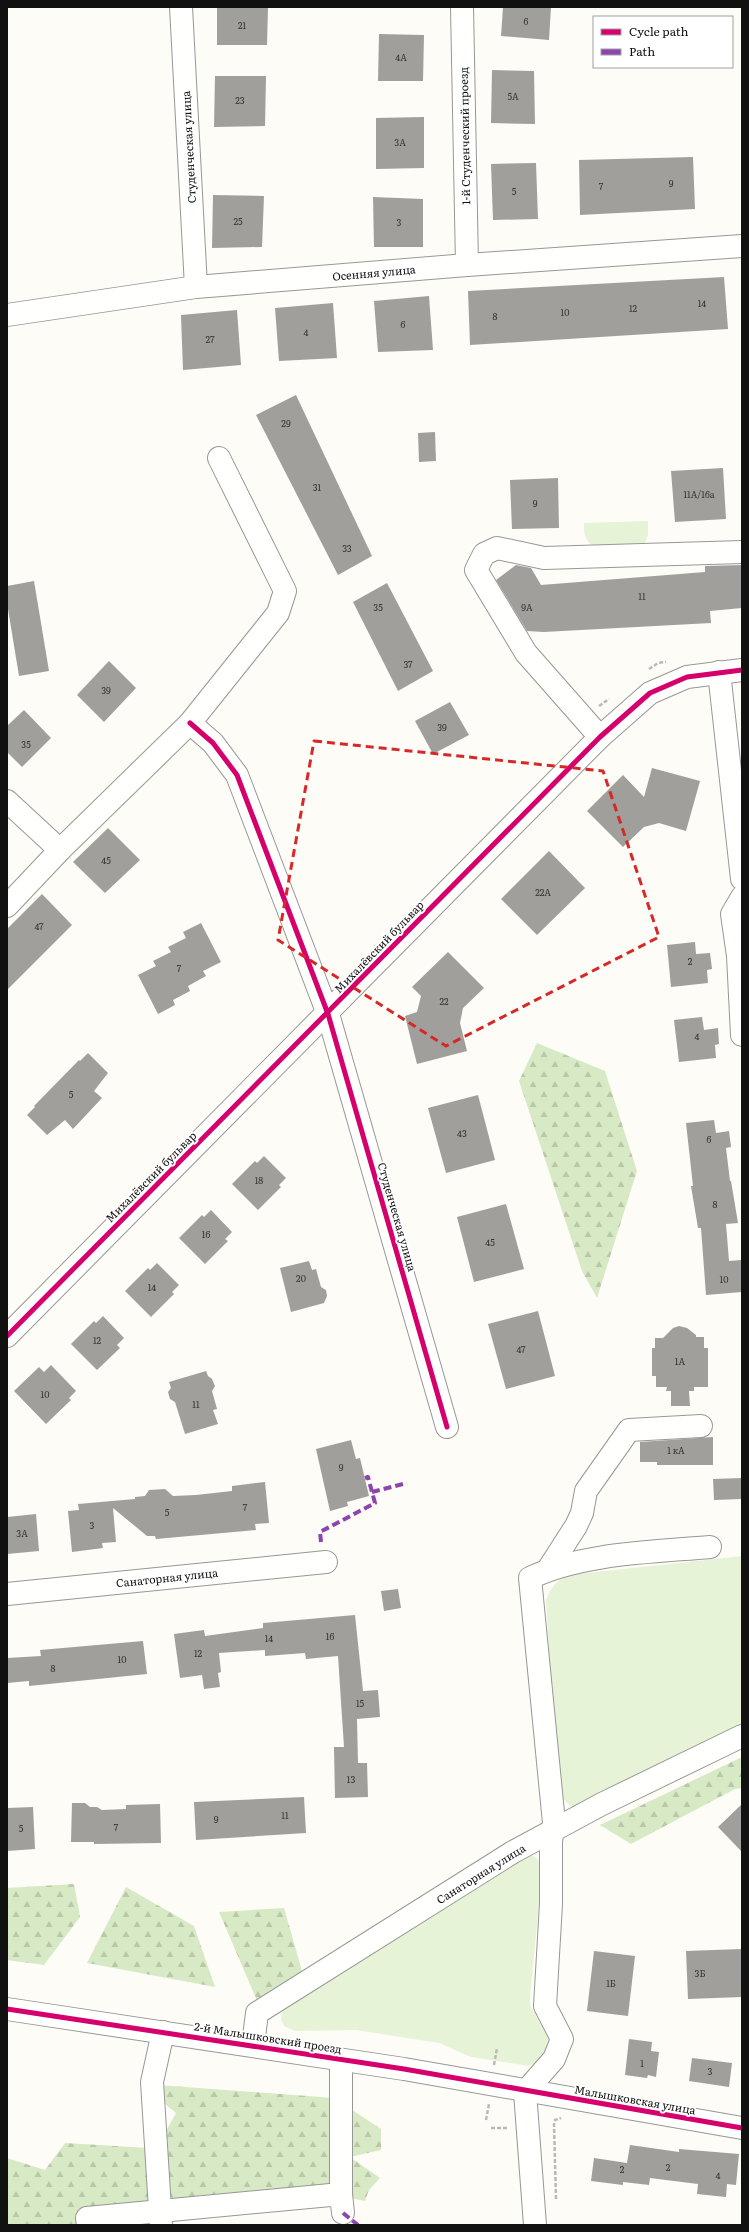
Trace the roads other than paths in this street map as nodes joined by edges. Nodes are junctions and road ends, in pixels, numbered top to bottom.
1 (181, 7) edge
2 (462, 7) edge
3 (742, 246) edge
4 (467, 265) junction
5 (196, 287) junction
6 (7, 315) edge
7 (219, 458) dead end
8 (742, 552) edge
9 (742, 670) edge
10 (719, 672) junction
11 (190, 723) junction
12 (600, 738) junction
13 (7, 801) edge
14 (60, 850) junction
15 (742, 879) edge
16 (742, 897) edge
17 (7, 906) edge
18 (328, 1014) junction
19 (742, 1035) edge
20 (7, 1336) edge
21 (447, 1426) dead end
22 (700, 1426) dead end
23 (710, 1547) dead end
24 (326, 1562) dead end
25 (549, 1568) junction
26 (7, 1594) edge
27 (742, 1736) edge
28 (552, 1831) junction
29 (7, 2009) edge
30 (163, 2032) junction
31 (253, 2045) junction
32 (341, 2060) junction
33 (525, 2092) junction
34 (742, 2128) edge
35 (160, 2218) edge
36 (88, 2225) edge
37 (535, 2225) edge

1 - 5 street, Студенческая улица
2 - 4 street, 1-й Студенческий проезд
3 - 4 street, Осенняя улица
4 - 5 street, Осенняя улица
5 - 6 street, Осенняя улица
7 - 11 street
8 - 12 street
9 - 10 street, Михалёвский бульвар
10 - 12 street, Михалёвский бульвар
10 - 15 street
11 - 14 street
11 - 18 street, Студенческая улица
12 - 18 street, Михалёвский бульвар
13 - 14 street
14 - 17 street
16 - 19 street
18 - 20 street, Михалёвский бульвар
18 - 21 street, Студенческая улица
22 - 25 street
23 - 25 street
24 - 26 street, Санаторная улица
25 - 28 street
27 - 28 street, Санаторная улица
28 - 31 street, Санаторная улица
28 - 33 street
29 - 30 street, 2-й Малышковский проезд
30 - 31 street, 2-й Малышковский проезд
30 - 35 street
31 - 32 street, 2-й Малышковский проезд
32 - 33 street, 2-й Малышковский проезд
32 - 35 street
33 - 34 street, Малышковская улица
33 - 37 street
35 - 36 street

